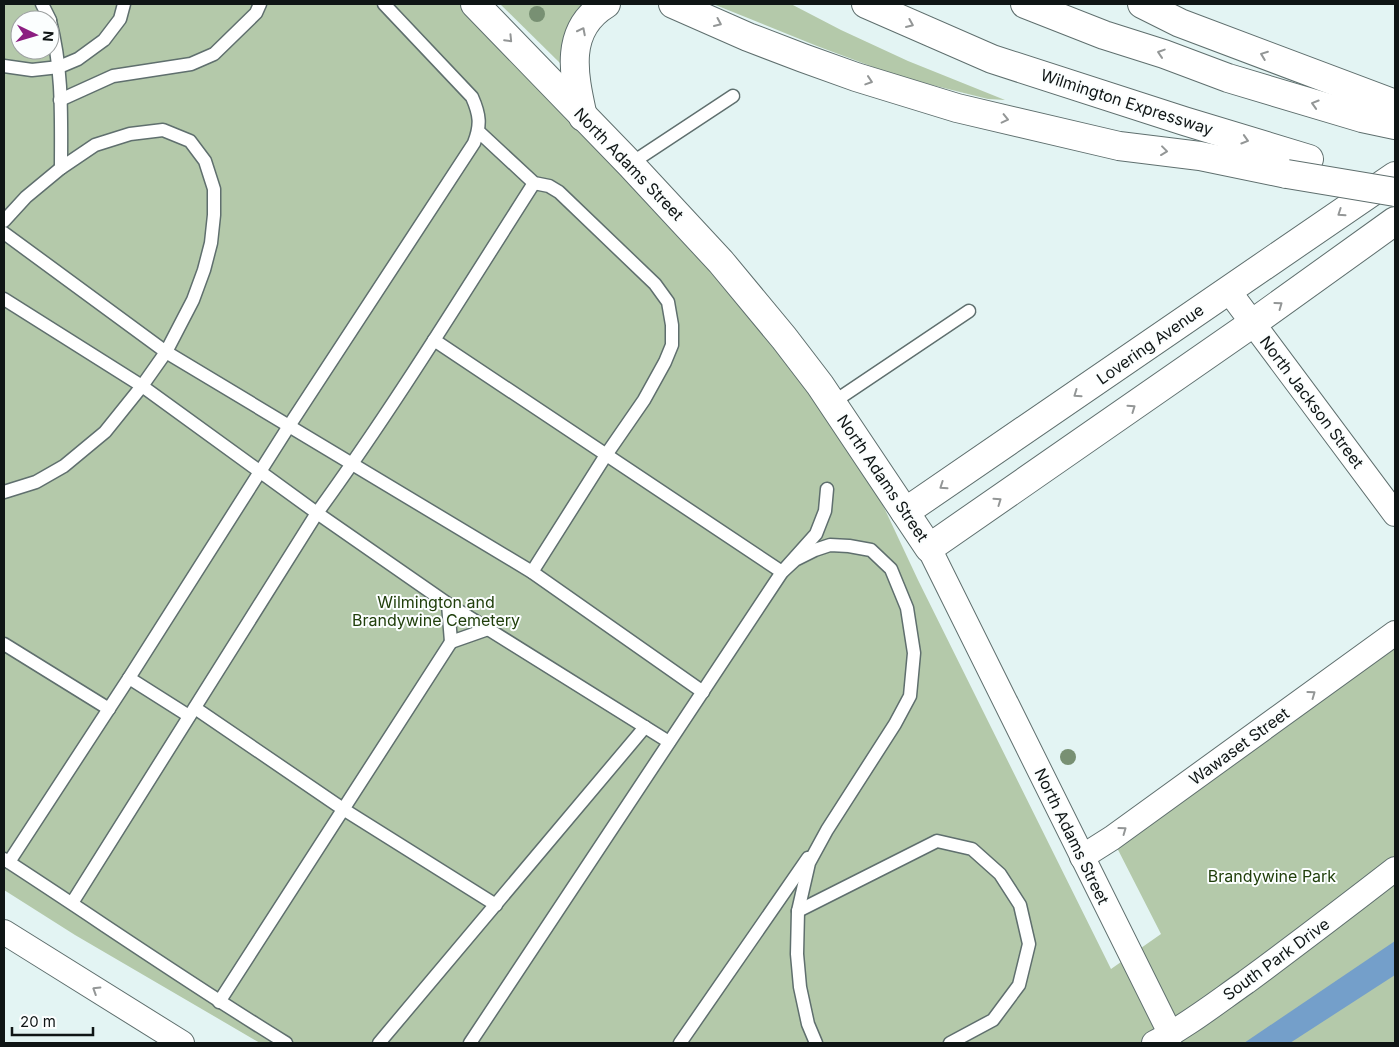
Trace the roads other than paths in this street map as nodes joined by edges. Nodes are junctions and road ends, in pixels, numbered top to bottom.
1 (124, 4) edge
2 (260, 4) edge
3 (384, 4) edge
4 (475, 4) edge
5 (606, 4) edge
6 (673, 4) edge
7 (866, 4) edge
8 (1025, 4) edge
9 (1142, 4) edge
10 (58, 60) edge
11 (4, 66) edge
12 (59, 67) junction
13 (733, 96) dead end
14 (60, 100) junction
15 (1394, 111) edge
16 (584, 117) junction
17 (478, 132) junction
18 (630, 164) junction
19 (1298, 166) junction
20 (61, 168) junction
21 (1395, 176) edge
22 (1395, 182) edge
23 (534, 183) junction
24 (1395, 192) edge
25 (4, 221) edge
26 (1395, 222) edge
27 (4, 233) edge
28 (1228, 290) junction
29 (4, 299) edge
30 (969, 311) dead end
31 (1253, 323) junction
32 (434, 340) junction
33 (166, 352) junction
34 (142, 386) junction
35 (832, 403) junction
36 (289, 426) junction
37 (606, 455) junction
38 (352, 464) junction
39 (260, 472) junction
40 (827, 489) dead end
41 (4, 492) edge
42 (906, 512) junction
43 (317, 513) junction
44 (1395, 514) edge
45 (929, 548) junction
46 (532, 572) junction
47 (782, 572) junction
48 (448, 604) junction
49 (488, 629) junction
50 (1395, 634) edge
51 (451, 642) junction
52 (4, 644) edge
53 (129, 678) junction
54 (703, 692) junction
55 (108, 709) junction
56 (192, 712) junction
57 (645, 727) junction
58 (669, 742) junction
59 (343, 809) junction
60 (827, 830) junction
61 (1082, 857) junction
62 (6, 861) edge
63 (1395, 869) edge
64 (72, 903) junction
65 (496, 906) junction
66 (798, 911) junction
67 (4, 932) edge
68 (219, 1002) junction
69 (1163, 1039) edge
70 (182, 1043) edge
71 (286, 1043) edge
72 (379, 1043) edge
73 (470, 1043) edge
74 (680, 1043) edge
75 (816, 1043) edge
76 (950, 1043) edge

1 - 12 lane
2 - 14 lane
3 - 17 lane
4 -> 16 main road, North Adams Street
16 -> 5 main road
6 -> 19 main road
7 -> 19 main road, Wilmington Expressway
15 -> 8 main road
15 -> 9 main road
10 - 12 lane
11 - 12 lane
12 - 14 lane
13 - 18 lane
14 - 20 lane
16 - 18 main road, North Adams Street
17 - 23 lane
17 - 36 lane
18 - 35 main road, North Adams Street
19 - 22 main road, Wilmington Expressway
19 - 24 main road, bridge
20 - 25 lane
20 - 33 lane
21 -> 28 main road, Lovering Avenue
23 - 32 lane
23 - 37 lane
31 -> 26 main road
27 - 33 lane
28 - 31 street, North Jackson Street
28 -> 42 main road, Lovering Avenue
29 - 34 lane
30 - 35 lane
31 - 44 street, North Jackson Street
45 -> 31 main road
32 - 37 lane
32 - 38 lane
33 - 34 lane
33 - 36 lane
34 - 39 lane
34 - 41 lane
35 - 42 main road, North Adams Street
36 - 38 lane
36 - 39 lane
37 - 46 lane
37 - 47 lane
38 - 43 lane
38 - 46 lane
39 - 43 lane
39 - 53 lane
40 - 47 lane
42 - 45 main road, North Adams Street
43 - 48 lane
43 - 56 lane
45 - 61 street, North Adams Street
46 - 54 lane
47 - 54 lane
47 - 60 lane
48 - 49 lane
48 - 51 lane
49 - 51 lane
49 - 57 lane
61 -> 50 street, Wawaset Street
51 - 59 lane
52 - 55 lane
53 - 55 lane
53 - 56 lane
54 - 58 lane
55 - 62 lane
56 - 59 lane
56 - 64 lane
57 - 58 lane
57 - 65 lane
58 - 73 lane
59 - 65 lane
59 - 68 lane
60 - 66 lane
60 - 74 lane
61 - 69 street, North Adams Street
62 - 64 lane
63 - 69 street, South Park Drive
64 - 68 lane
65 - 72 lane
66 - 75 lane
66 - 76 lane
70 -> 67 street
68 - 71 lane

